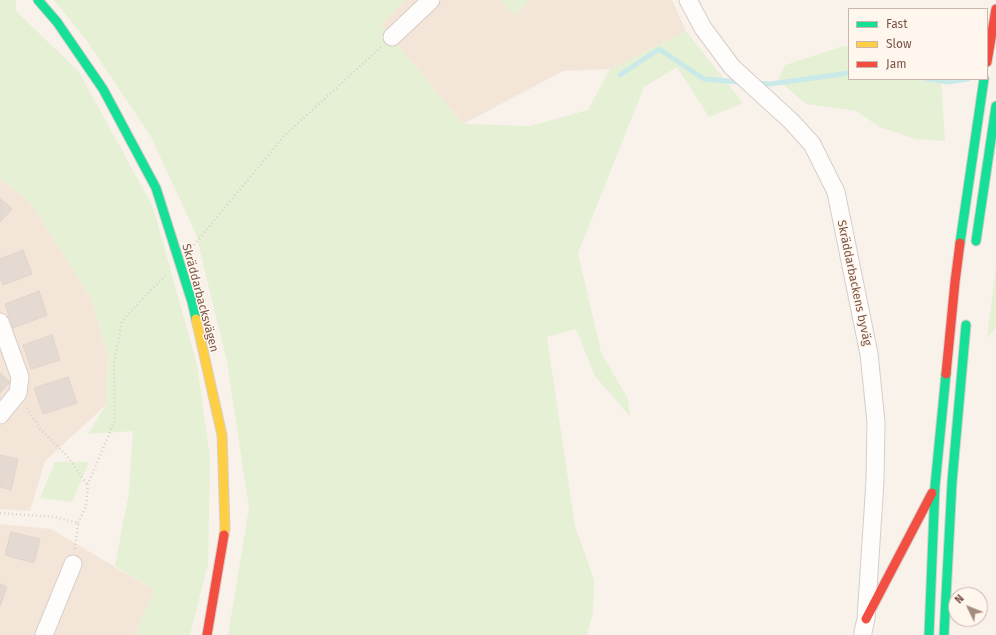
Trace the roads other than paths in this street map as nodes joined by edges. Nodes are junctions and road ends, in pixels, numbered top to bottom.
1 (38, 0) edge
2 (431, 0) edge
3 (688, 0) edge
4 (996, 9) edge
5 (392, 37) road end
6 (988, 56) edge
7 (984, 80) edge
8 (996, 106) edge
9 (974, 254) dead end
10 (967, 317) dead end
11 (0, 322) edge
12 (0, 415) edge
13 (935, 486) junction
14 (73, 564) road end
15 (865, 627) edge
16 (44, 635) edge
17 (207, 635) edge
18 (929, 635) edge
19 (944, 635) edge

1 - 17 main road, Skräddarbacksvägen
2 - 5 street
3 - 15 street, Skräddarbackens byväg
4 - 6 main road
7 - 13 main road
8 - 9 main road
10 - 19 main road
11 - 12 street
13 - 15 main road
13 - 18 main road
14 - 16 street

